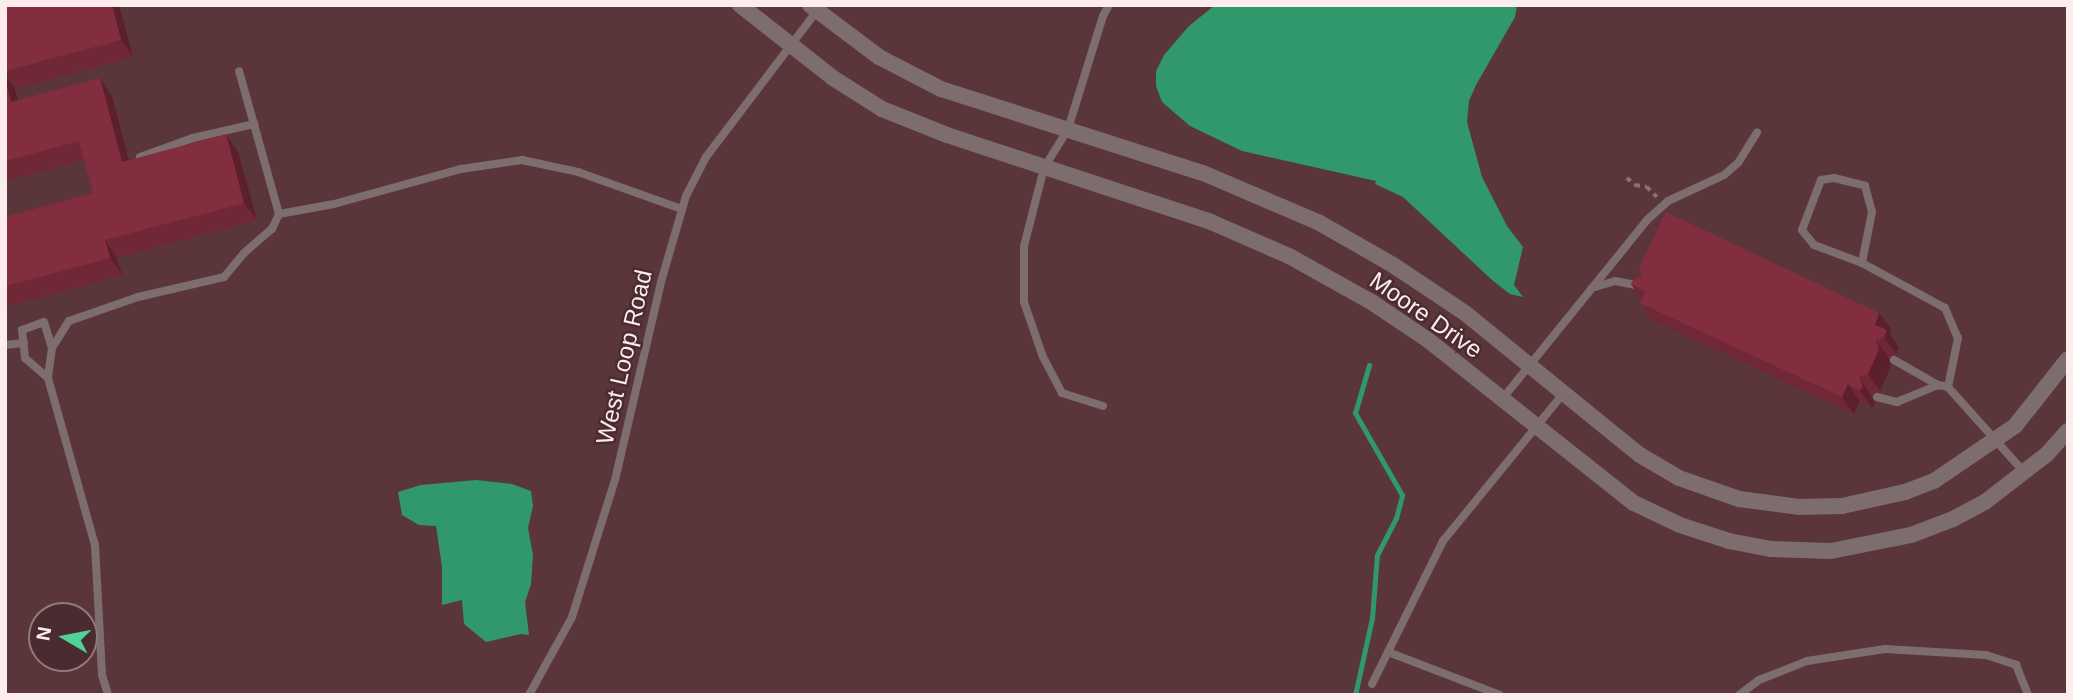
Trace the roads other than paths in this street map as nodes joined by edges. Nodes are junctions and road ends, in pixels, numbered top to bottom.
1 (740, 5) edge
2 (1109, 5) edge
3 (813, 8) edge
4 (792, 46) junction
5 (239, 71) dead end
6 (254, 124) junction
7 (1068, 129) junction
8 (1757, 132) dead end
9 (140, 158) edge
10 (1045, 167) junction
11 (682, 209) junction
12 (279, 214) junction
13 (1862, 263) junction
14 (1592, 288) junction
15 (1648, 291) edge
16 (24, 344) junction
17 (5, 345) edge
18 (52, 348) junction
19 (2068, 359) edge
20 (1894, 360) dead end
21 (1528, 366) junction
22 (48, 378) junction
23 (1938, 385) junction
24 (1948, 387) junction
25 (1563, 394) junction
26 (1877, 397) dead end
27 (1503, 398) junction
28 (1103, 406) dead end
29 (1536, 424) junction
30 (2068, 431) edge
31 (1998, 441) junction
32 (2025, 473) junction
33 (1388, 652) junction
34 (1372, 684) dead end
35 (108, 695) edge
36 (529, 695) edge
37 (1500, 695) edge
38 (1739, 695) edge
39 (2028, 695) edge

1 - 4 street, Moore Drive
2 - 7 lane
3 - 4 lane, West Loop Road
3 - 7 street, Moore Drive
4 - 10 street, Moore Drive
4 - 11 lane, West Loop Road
5 - 6 lane
6 - 9 lane
6 - 12 lane
7 - 10 lane
7 - 21 street, Moore Drive
8 - 14 lane
10 - 27 street, Moore Drive
10 - 28 lane
11 - 12 lane
11 - 36 lane, West Loop Road
12 - 18 lane
13 - 13 lane
13 - 24 lane
14 - 15 lane
14 - 21 lane
16 - 17 lane
16 - 18 lane
16 - 22 lane
18 - 22 lane
19 - 31 street, Moore Drive
20 - 23 lane
21 - 25 street, Moore Drive
21 - 27 lane
22 - 35 lane
23 - 24 lane
23 - 26 lane
24 - 31 lane
25 - 29 lane
25 - 31 street, Moore Drive
27 - 29 street, Moore Drive
29 - 32 street, Moore Drive
29 - 33 lane
30 - 32 street, Moore Drive
31 - 32 lane
33 - 34 lane
33 - 37 lane
38 - 39 lane

